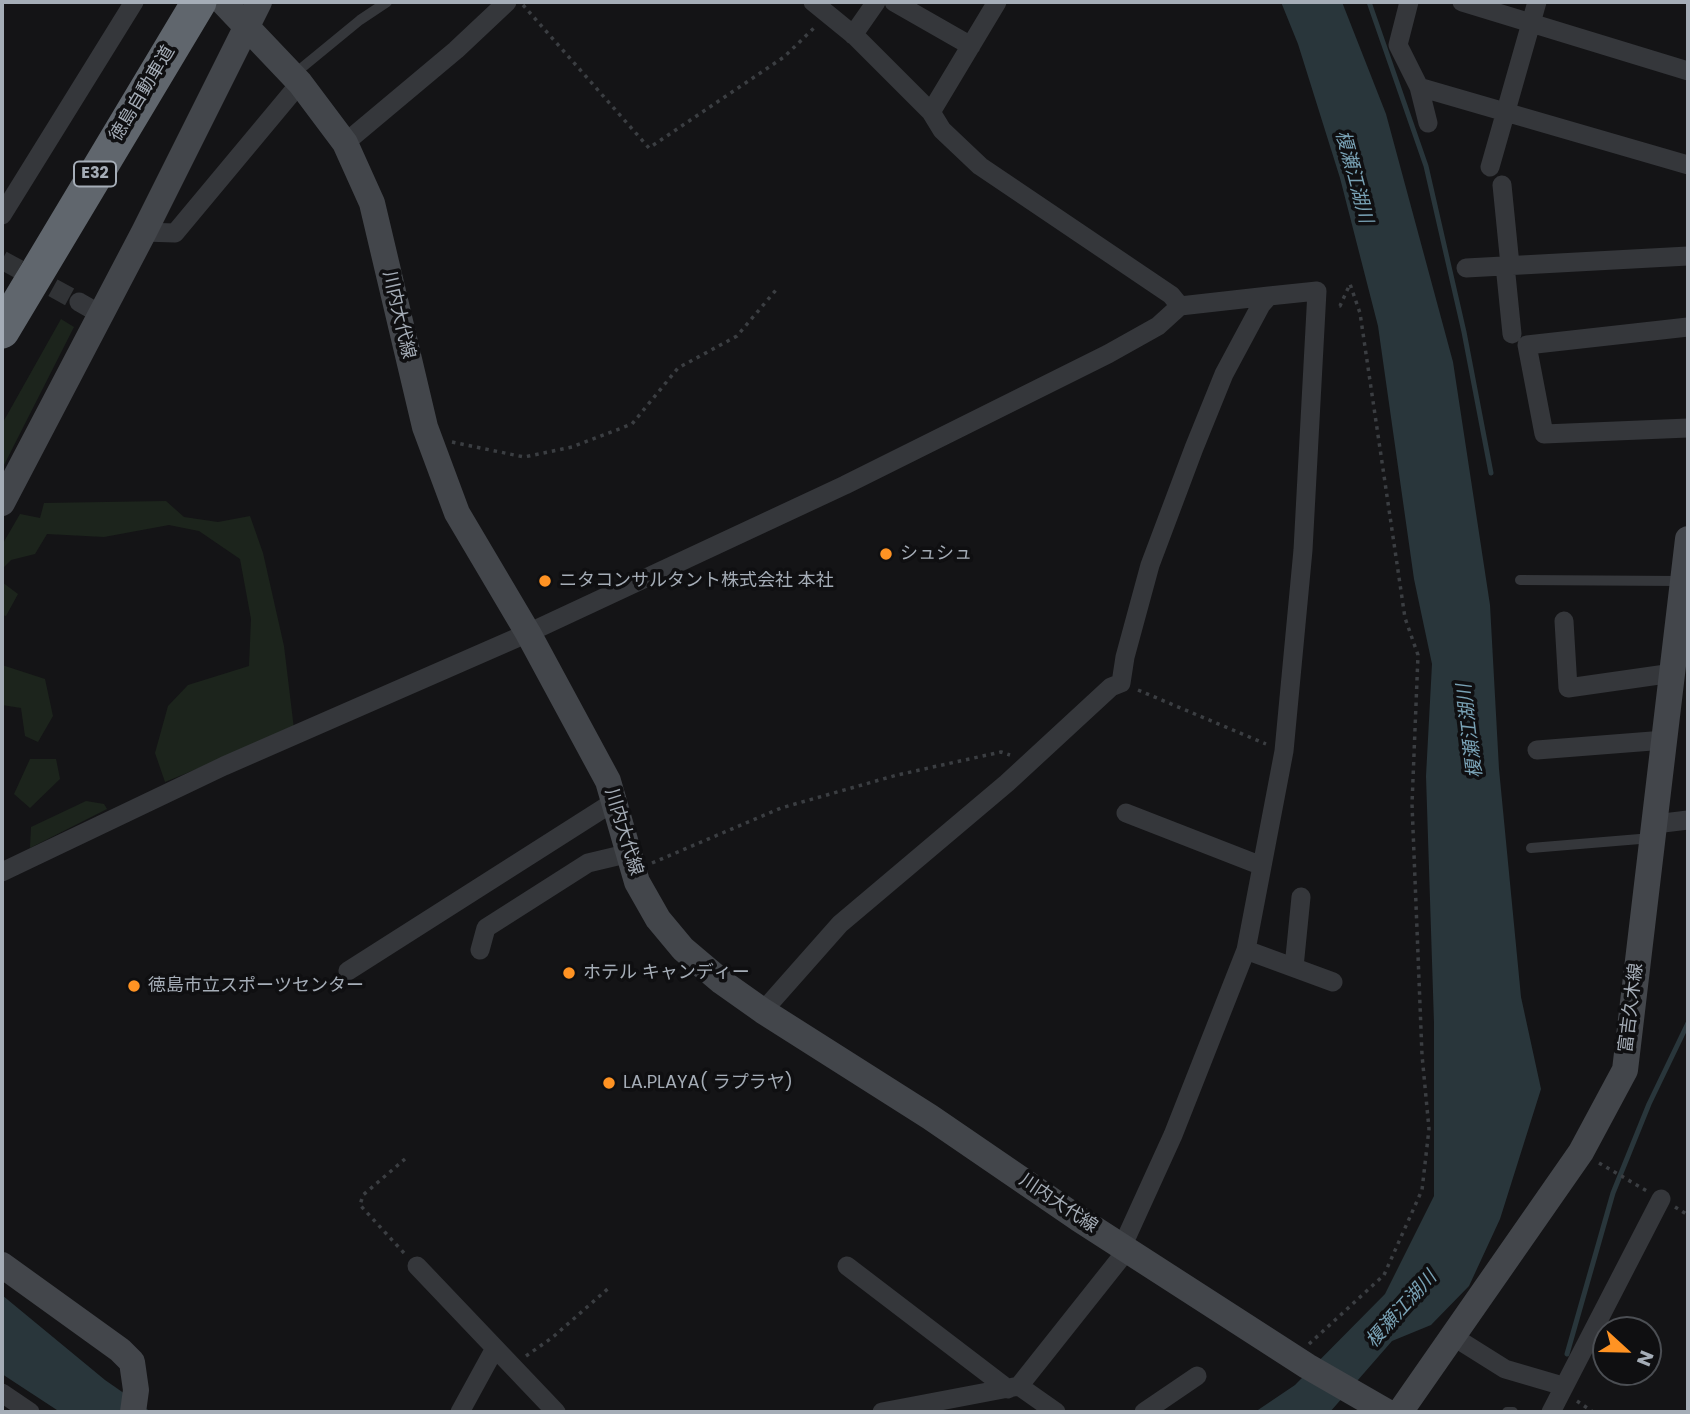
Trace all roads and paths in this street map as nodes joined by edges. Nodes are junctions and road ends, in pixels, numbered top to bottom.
1 (134, 2) edge
2 (223, 2) edge
3 (387, 2) edge
4 (507, 2) edge
5 (514, 2) edge
6 (876, 2) edge
7 (894, 2) edge
8 (997, 2) edge
9 (1409, 2) edge
10 (1462, 2) edge
11 (1537, 2) edge
12 (820, 8) edge
13 (195, 10) edge
14 (253, 13) edge
15 (1531, 23) junction
16 (853, 35) junction
17 (971, 46) junction
18 (1688, 71) edge
19 (296, 79) junction
20 (1419, 87) junction
21 (1505, 110) junction
22 (931, 112) junction
23 (1428, 123) dead end
24 (345, 143) junction
25 (1688, 165) edge
26 (1490, 167) dead end
27 (1502, 185) dead end
28 (2, 215) edge
29 (144, 232) junction
30 (1688, 256) edge
31 (1508, 265) junction
32 (1466, 268) dead end
33 (776, 290) dead end
34 (1269, 296) junction
35 (1180, 306) junction
36 (1316, 306) junction
37 (1688, 327) edge
38 (2, 331) edge
39 (1512, 334) dead end
40 (1688, 428) edge
41 (429, 437) junction
42 (2, 503) edge
43 (1688, 539) edge
44 (1520, 580) dead end
45 (1684, 581) junction
46 (1564, 621) dead end
47 (528, 633) junction
48 (1673, 673) junction
49 (1121, 683) junction
50 (1665, 740) junction
51 (1537, 750) dead end
52 (1284, 751) junction
53 (1029, 762) junction
54 (615, 801) junction
55 (1126, 813) dead end
56 (1688, 820) edge
57 (1654, 831) junction
58 (1531, 848) dead end
59 (632, 861) junction
60 (1262, 866) junction
61 (2, 872) edge
62 (1301, 897) dead end
63 (480, 950) dead end
64 (1246, 950) junction
65 (1294, 967) junction
66 (348, 971) dead end
67 (1333, 982) dead end
68 (763, 1011) junction
69 (405, 1159) dead end
70 (1615, 1172) dead end
71 (1624, 1177) dead end
72 (1661, 1199) dead end
73 (1124, 1248) junction
74 (2, 1265) edge
75 (417, 1266) joint
76 (848, 1266) dead end
77 (611, 1286) dead end
78 (1454, 1337) junction
79 (494, 1350) junction
80 (1301, 1362) junction
81 (510, 1367) junction
82 (1197, 1376) dead end
83 (1563, 1386) junction
84 (1013, 1387) junction
85 (2, 1393) edge
86 (134, 1401) edge
87 (941, 1407) edge
88 (30, 1412) edge
89 (460, 1412) edge
90 (556, 1412) edge
91 (882, 1412) edge
92 (1056, 1412) edge
93 (1143, 1412) edge
94 (1387, 1412) edge
95 (1400, 1412) edge
96 (1507, 1412) edge
97 (1513, 1412) edge
98 (1551, 1412) edge

1 - 28 street
2 - 14 main road, 川内大代線
3 - 19 lane
4 - 24 street
5 - 12 path
6 - 16 street
7 - 17 street
8 - 17 street
9 - 20 street
10 - 15 street
11 - 15 street
12 - 16 street
13 - 38 highway, 徳島自動車道 / E32
14 - 19 main road, 川内大代線
14 - 29 main road
15 - 18 street
15 - 21 street
16 - 22 street
17 - 22 street
19 - 24 main road, 川内大代線
19 - 29 street
20 - 21 street
20 - 23 street
21 - 25 street
21 - 26 street
22 - 35 street
24 - 41 main road, 川内大代線
27 - 31 street
29 - 42 main road
30 - 31 street
31 - 32 street
31 - 39 street
33 - 41 path
34 - 35 street
34 - 36 street
34 - 49 street
35 - 47 street
36 - 52 street
36 - 80 path
37 - 40 street
41 - 47 main road, 川内大代線
43 - 45 main road, 富吉久木線
44 - 45 lane
45 - 48 main road, 富吉久木線
46 - 48 street
47 - 54 main road, 川内大代線
47 - 61 street
48 - 50 main road, 富吉久木線
49 - 52 path
49 - 53 street
50 - 51 street
50 - 57 main road, 富吉久木線
52 - 60 street
53 - 59 path
53 - 68 street
54 - 59 main road, 川内大代線
54 - 66 street
55 - 60 street
56 - 57 street
57 - 58 lane
57 - 78 main road, 富吉久木線
59 - 63 street
59 - 68 main road, 川内大代線
60 - 64 street
62 - 65 street
64 - 65 street
64 - 73 street
65 - 67 street
68 - 73 main road, 川内大代線
69 - 75 path
70 - 71 path
72 - 83 street
73 - 80 main road, 川内大代線
73 - 84 street
74 - 86 main road
75 - 79 street
76 - 84 street
77 - 81 path
78 - 83 street
78 - 95 main road, 富吉久木線
79 - 81 street
79 - 89 street
80 - 94 main road, 川内大代線
81 - 90 street
82 - 93 street
83 - 98 street
84 - 87 street
84 - 92 street
85 - 88 street
87 - 91 street
96 - 97 lane

